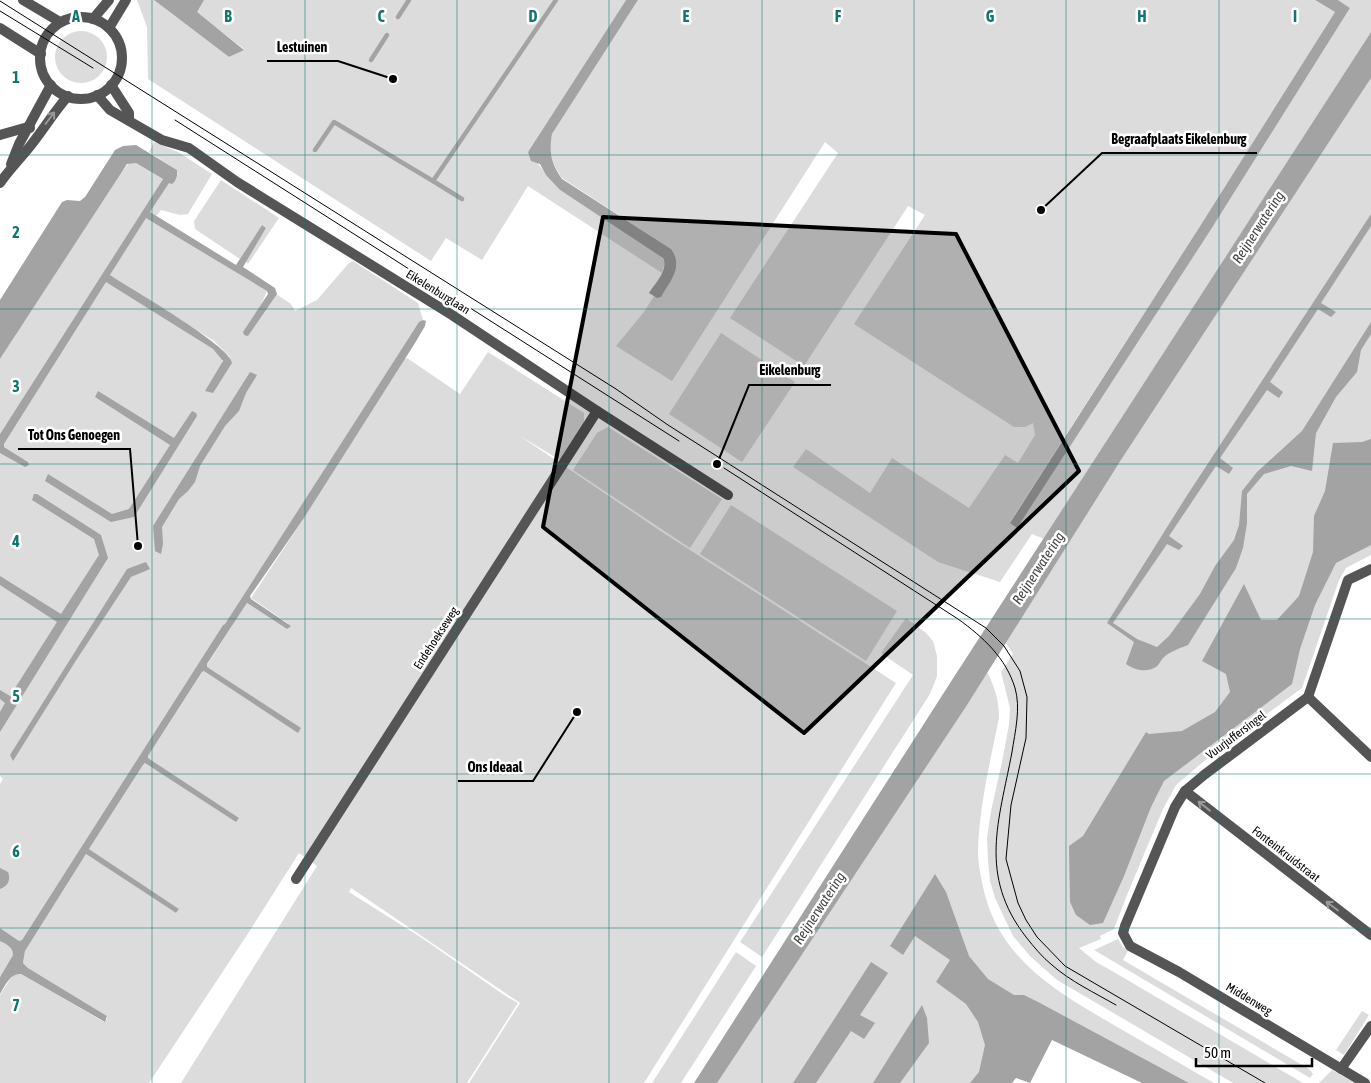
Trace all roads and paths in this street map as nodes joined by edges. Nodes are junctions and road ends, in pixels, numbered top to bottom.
1 (22, 0) edge
2 (109, 0) edge
3 (126, 0) edge
4 (93, 19) junction
5 (60, 22) junction
6 (0, 28) edge
7 (109, 28) junction
8 (40, 54) junction
9 (51, 85) junction
10 (111, 85) junction
11 (97, 95) junction
12 (68, 96) junction
13 (129, 120) junction
14 (28, 127) junction
15 (39, 133) junction
16 (0, 135) edge
17 (10, 168) junction
18 (0, 183) edge
19 (597, 411) junction
20 (728, 495) dead end
21 (1371, 569) edge
22 (1308, 697) junction
23 (1371, 757) edge
24 (1186, 791) junction
25 (296, 879) dead end
26 (1123, 933) joint
27 (1371, 935) edge
28 (1371, 1026) edge
29 (1341, 1069) junction
30 (1365, 1083) edge

1 - 5 street
2 - 4 street
3 - 7 street
4 - 5 street
4 - 7 street
5 - 8 street
6 - 8 street
7 - 10 street
8 - 9 street
9 - 12 street
9 - 14 street
10 - 11 street
10 - 13 street
11 - 12 street
11 - 13 street, Eikelenburglaan
15 -> 12 street
13 - 19 street, Eikelenburglaan
14 - 15 street
14 - 16 street
14 - 17 street
15 - 17 street
17 - 18 street
19 - 20 street, Eikelenburglaan
19 - 25 street, Endehoekseweg
21 - 22 street
22 - 23 street
22 - 24 street, Vuurjuffersingel
24 - 26 street, Vuurjuffersingel
27 -> 24 street, Fonteinkruidstraat
26 - 29 street, Middenweg
28 - 29 street
29 - 30 street, Middenweg

